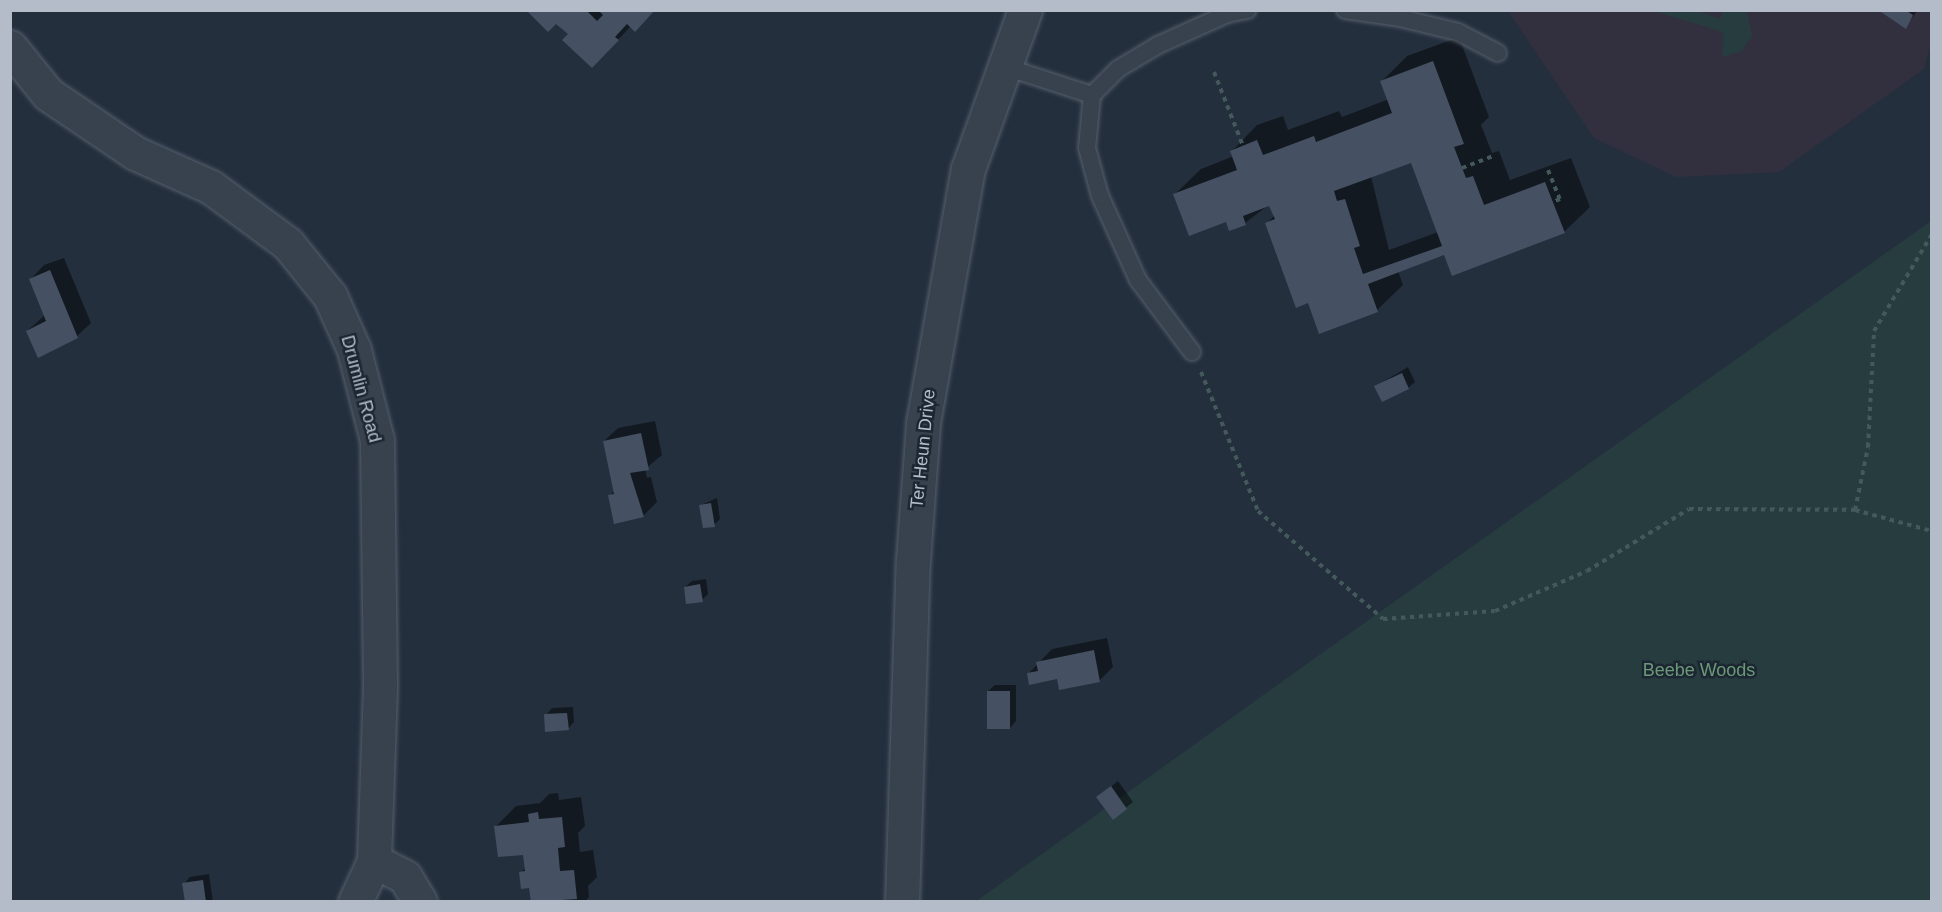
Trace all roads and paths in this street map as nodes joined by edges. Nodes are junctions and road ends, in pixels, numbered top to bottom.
1 (1025, 10) edge
2 (1248, 10) edge
3 (1345, 10) edge
4 (10, 47) edge
5 (1498, 53) dead end
6 (1006, 67) junction
7 (1214, 72) dead end
8 (1092, 95) junction
9 (1242, 146) dead end
10 (1493, 156) dead end
11 (1462, 168) dead end
12 (1548, 170) dead end
13 (1553, 202) dead end
14 (1932, 234) edge
15 (1192, 352) joint
16 (1854, 510) junction
17 (1932, 531) edge
18 (374, 861) junction
19 (355, 902) edge
20 (420, 902) edge
21 (902, 902) edge

1 - 6 street, Ter Heun Drive
2 - 8 lane
3 - 5 lane
4 - 18 street, Drumlin Road
6 - 8 lane
6 - 21 street, Ter Heun Drive
7 - 9 path
8 - 15 lane
10 - 11 path
12 - 13 path
14 - 16 path
15 - 16 path
16 - 17 path
18 - 19 street, Drumlin Road
18 - 20 street

